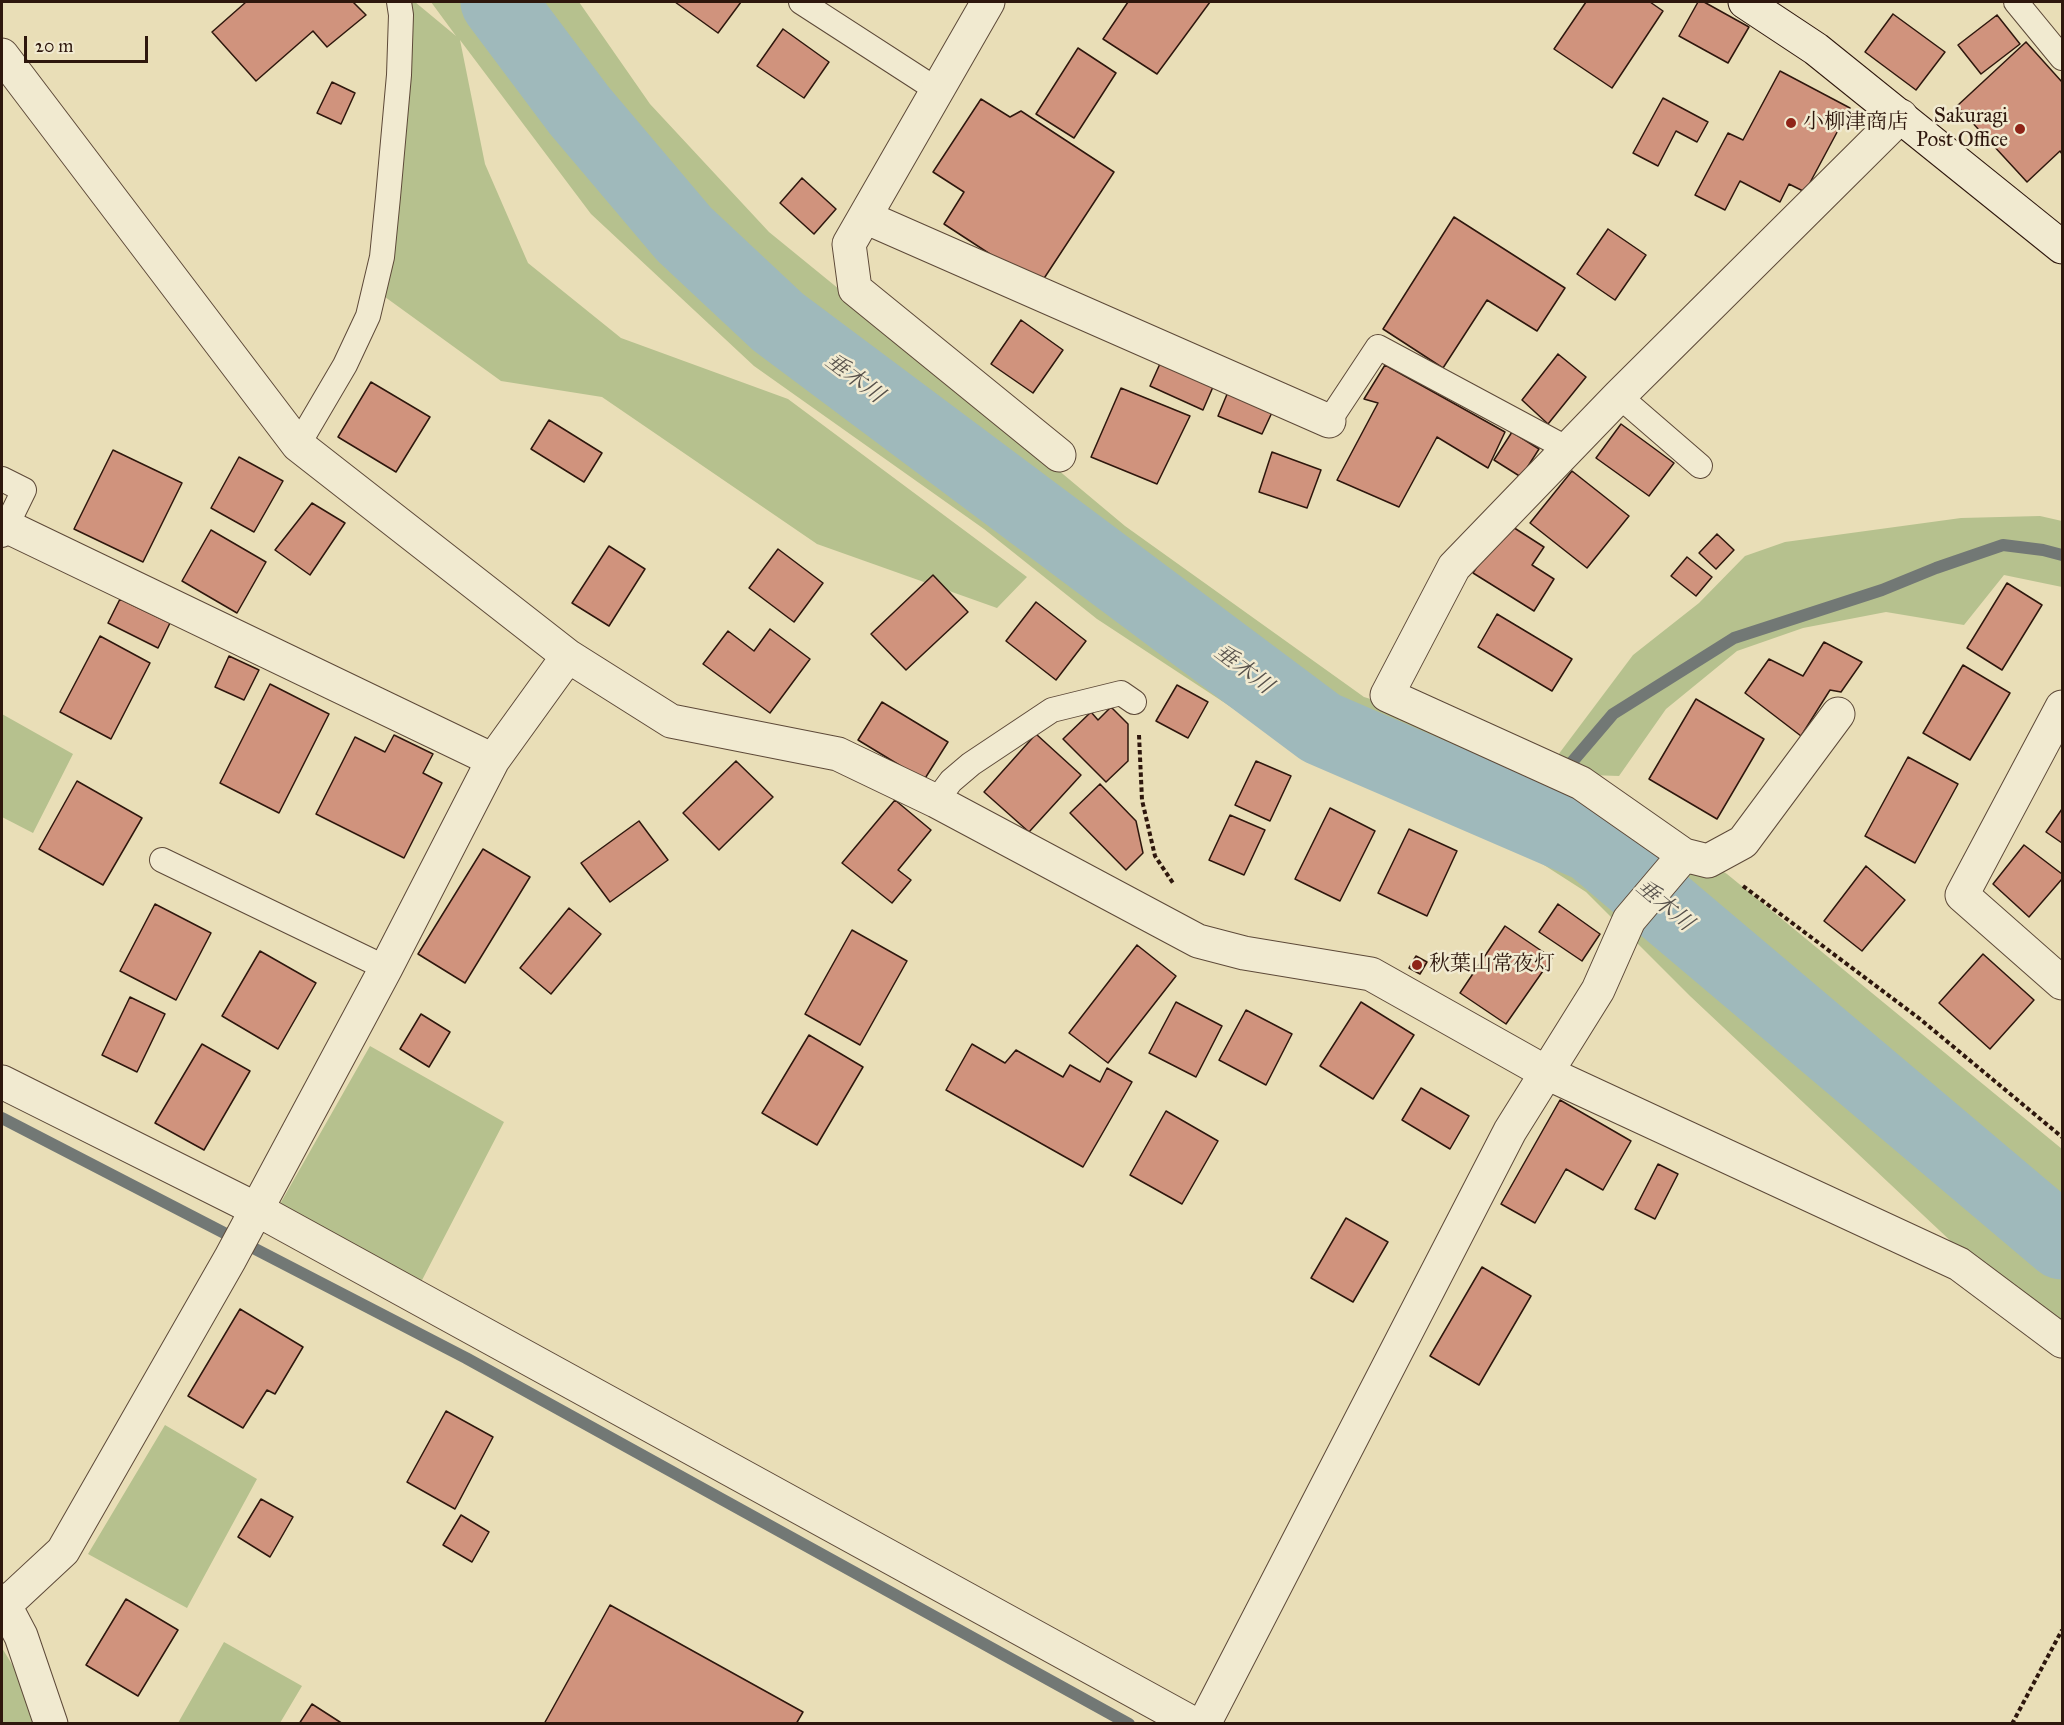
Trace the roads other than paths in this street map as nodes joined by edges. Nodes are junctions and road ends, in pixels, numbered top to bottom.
1 (399, 2) edge
2 (801, 2) edge
3 (988, 2) edge
4 (1744, 2) edge
5 (2016, 2) edge
6 (2, 55) edge
7 (2062, 58) edge
8 (937, 90) junction
9 (1901, 116) junction
10 (865, 217) junction
11 (2062, 247) edge
12 (1619, 396) junction
13 (1329, 420) joint
14 (298, 445) junction
15 (1568, 449) junction
16 (1059, 455) dead end
17 (1700, 465) dead end
18 (2, 479) edge
19 (4, 531) edge
20 (568, 656) junction
21 (1134, 702) road end
22 (2062, 707) edge
23 (1838, 714) dead end
24 (493, 760) junction
25 (936, 801) junction
26 (1696, 858) junction
27 (162, 860) dead end
28 (386, 968) junction
29 (2062, 983) edge
30 (1547, 1073) junction
31 (2, 1082) edge
32 (253, 1214) junction
33 (2062, 1341) edge
34 (3, 1603) edge
35 (51, 1724) edge
36 (1194, 1724) edge
37 (1204, 1724) edge

1 - 14 lane
2 - 8 lane
3 - 8 street
4 - 9 street
5 - 7 lane
6 - 14 street
8 - 10 street
9 - 11 street
9 - 12 street
10 - 13 street
10 - 16 street
12 - 15 street
12 - 17 lane
13 - 15 lane
14 - 20 street
15 - 26 street
18 - 19 lane
19 - 24 street
20 - 24 street
20 - 25 street
21 - 25 lane
22 - 29 street
23 - 26 street
24 - 28 street
25 - 30 street
26 - 30 street
27 - 28 lane
28 - 32 street
30 - 33 street
30 - 37 street
31 - 32 street
32 - 34 street
32 - 36 street
34 - 35 street

